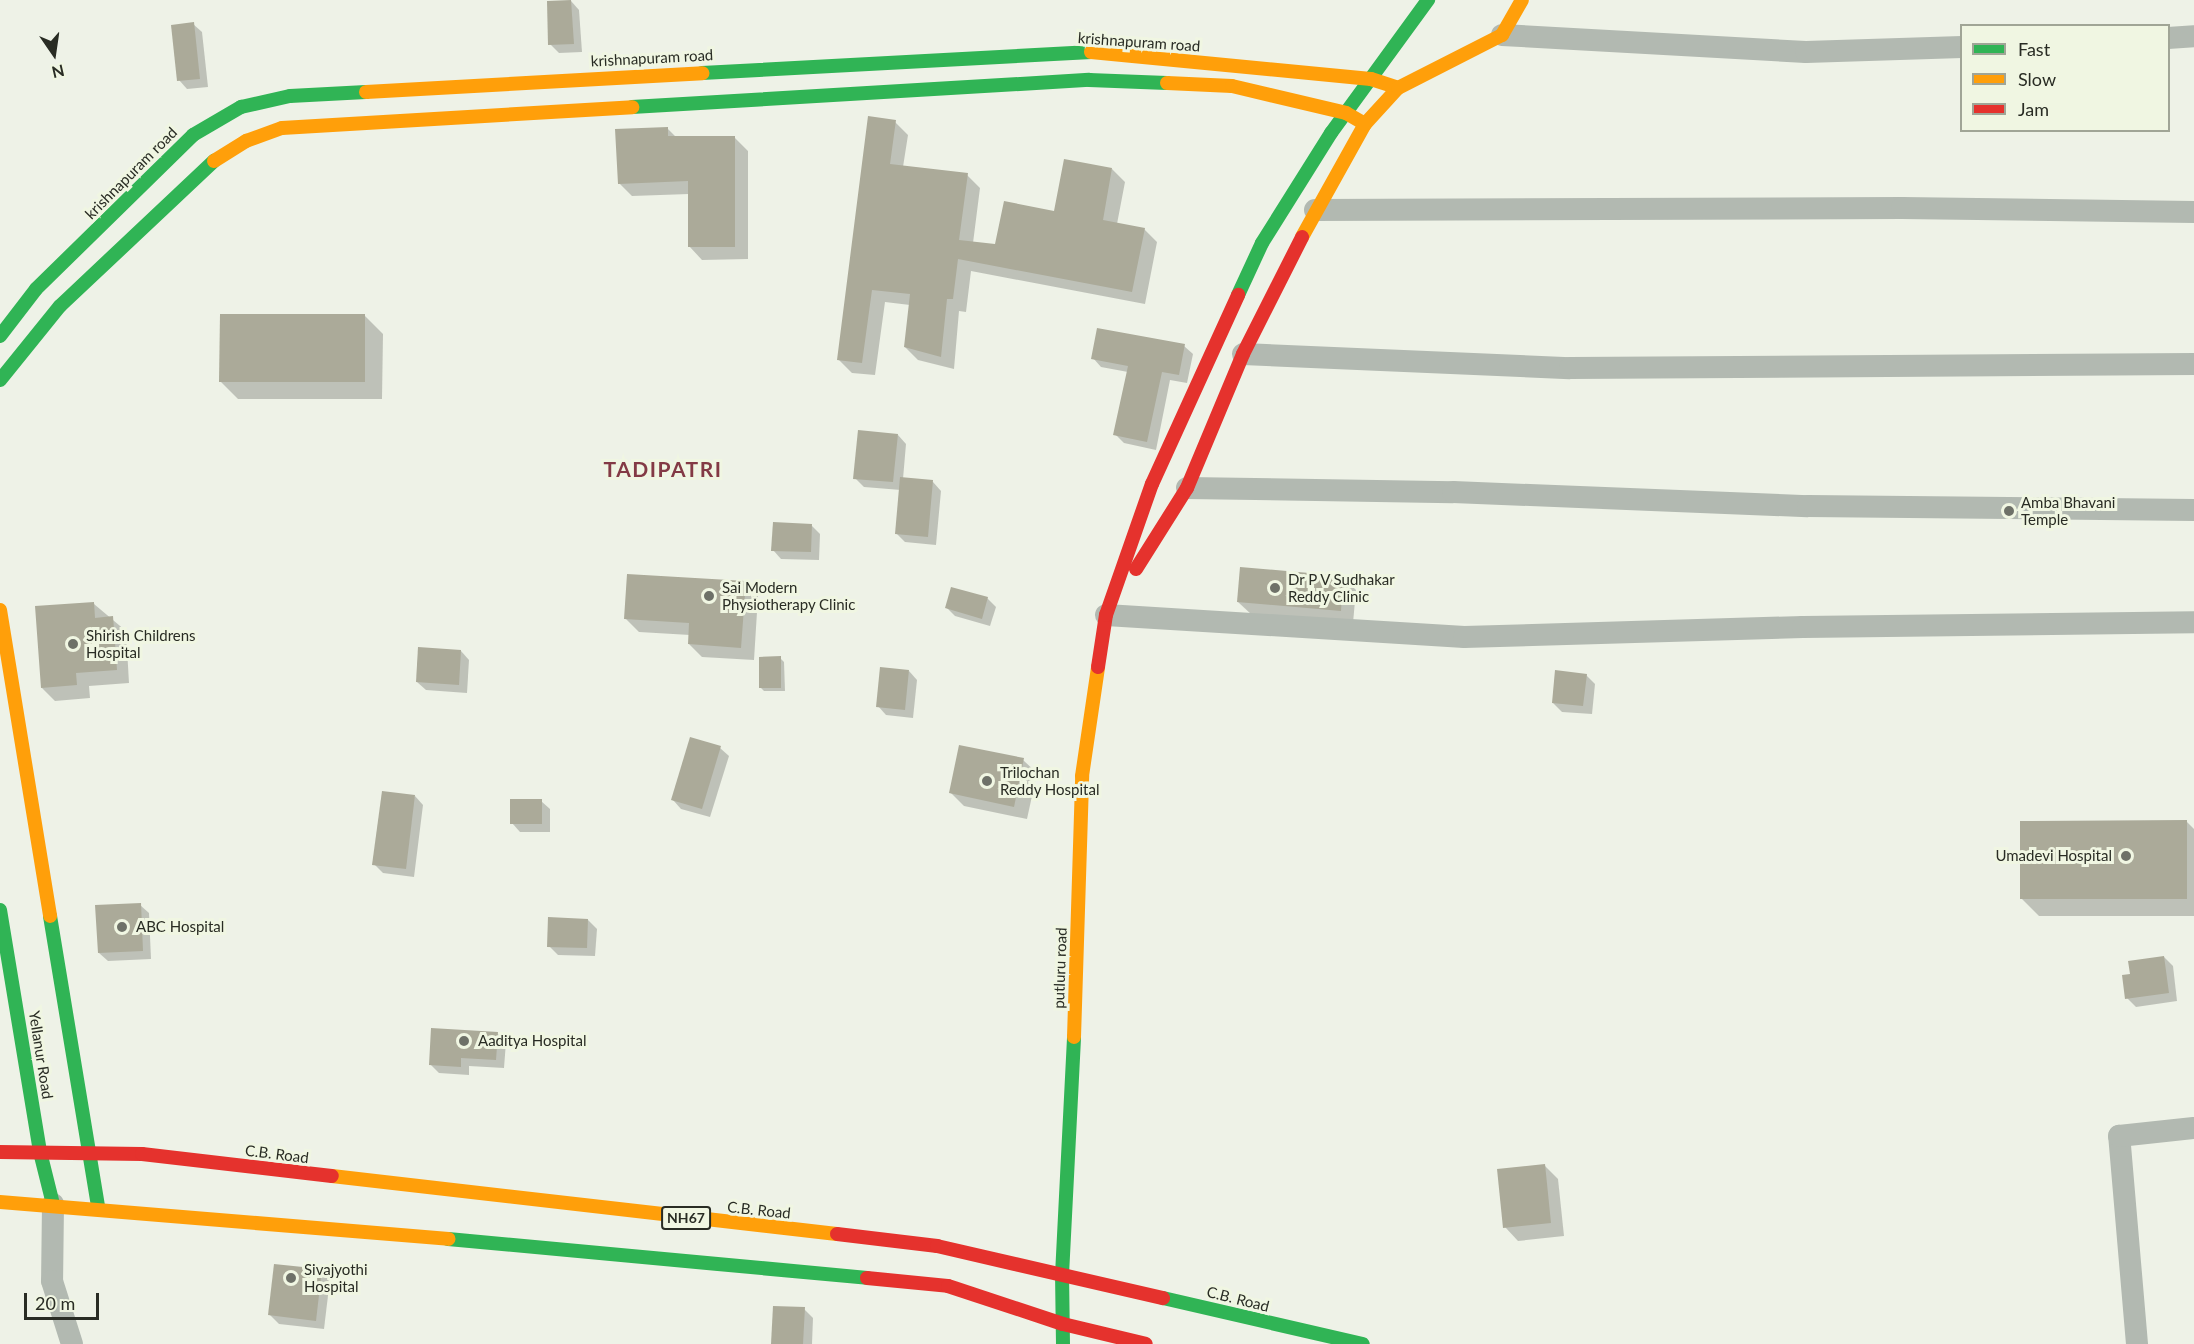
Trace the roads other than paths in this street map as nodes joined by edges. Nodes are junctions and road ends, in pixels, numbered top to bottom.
1 (1428, 0) edge
2 (1522, 0) edge
3 (1502, 35) junction
4 (2194, 36) edge
5 (2170, 38) edge
6 (1960, 47) edge
7 (1371, 79) junction
8 (1398, 88) junction
9 (1346, 112) junction
10 (1365, 124) junction
11 (1315, 210) junction
12 (2194, 212) edge
13 (0, 336) edge
14 (1243, 354) junction
15 (2194, 364) edge
16 (0, 380) edge
17 (1187, 488) junction
18 (2194, 510) edge
19 (0, 610) edge
20 (1106, 615) junction
21 (2194, 622) edge
22 (0, 910) edge
23 (2194, 1128) edge
24 (0, 1152) edge
25 (40, 1152) junction
26 (90, 1153) junction
27 (0, 1203) edge
28 (53, 1204) junction
29 (98, 1208) junction
30 (1062, 1275) junction
31 (1063, 1324) junction
32 (72, 1344) edge
33 (1063, 1344) edge
34 (1146, 1344) edge
35 (1363, 1344) edge
36 (2137, 1344) edge

1 - 7 main road
2 - 3 main road
3 - 6 street
3 - 8 main road
4 - 5 street
7 - 8 main road, krishnapuram road
7 - 9 main road
7 - 13 main road, krishnapuram road
8 - 10 main road
9 - 10 main road
9 - 16 main road
9 - 20 main road
10 - 11 main road
11 - 12 street
11 - 14 main road
14 - 15 street
14 - 17 main road
17 - 18 street
17 - 20 main road
19 - 26 main road
20 - 21 street
20 - 30 main road, putluru road
22 - 25 main road, Yellanur Road
23 - 36 street
24 - 25 main road, C.B. Road / NH67
25 - 26 main road, C.B. Road / NH67
25 - 28 main road, Yellanur Road
26 - 29 main road
26 - 30 main road, C.B. Road / NH67
27 - 28 main road
28 - 29 main road
28 - 32 street
29 - 31 main road
30 - 31 main road, putluru road
30 - 35 main road, C.B. Road / NH67
31 - 33 main road, putluru road
31 - 34 main road

